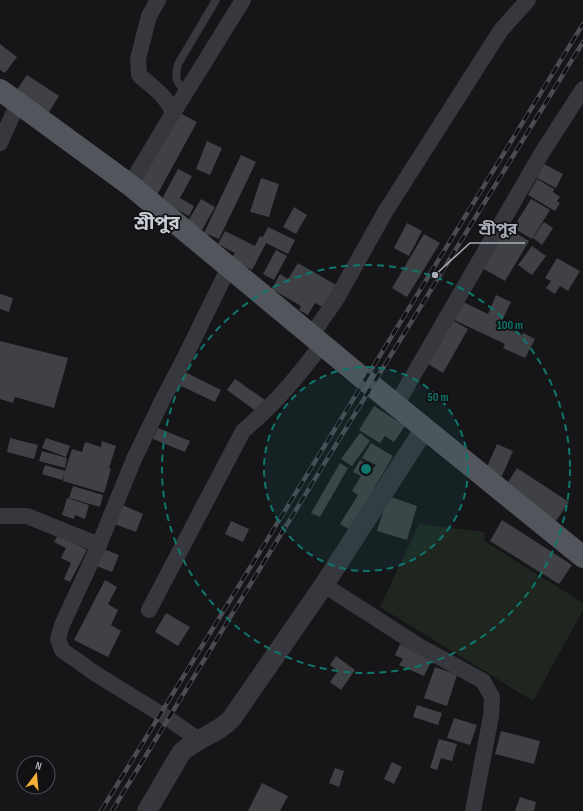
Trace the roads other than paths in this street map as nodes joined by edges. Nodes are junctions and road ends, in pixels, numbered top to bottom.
1 (158, 0) edge
2 (216, 0) edge
3 (243, 0) edge
4 (528, 0) edge
5 (583, 89) edge
6 (0, 90) edge
7 (186, 92) junction
8 (18, 103) junction
9 (172, 113) junction
10 (0, 143) edge
11 (130, 185) junction
12 (229, 267) junction
13 (317, 340) junction
14 (396, 405) junction
15 (425, 428) junction
16 (0, 516) edge
17 (99, 544) junction
18 (583, 557) edge
19 (324, 585) junction
20 (149, 610) dead end
21 (199, 740) junction
22 (148, 811) edge
23 (473, 811) edge

1 - 9 street
2 - 7 lane
3 - 7 street
4 - 13 street
5 - 14 street
6 - 8 main road
7 - 9 street
8 - 10 street
8 - 11 main road
9 - 11 street
11 - 12 main road
12 - 13 main road
12 - 17 street
13 - 14 main road
13 - 20 street
14 - 15 main road
15 - 18 main road
15 - 19 street
16 - 17 street
17 - 21 street
19 - 21 street
19 - 23 street
21 - 22 street

